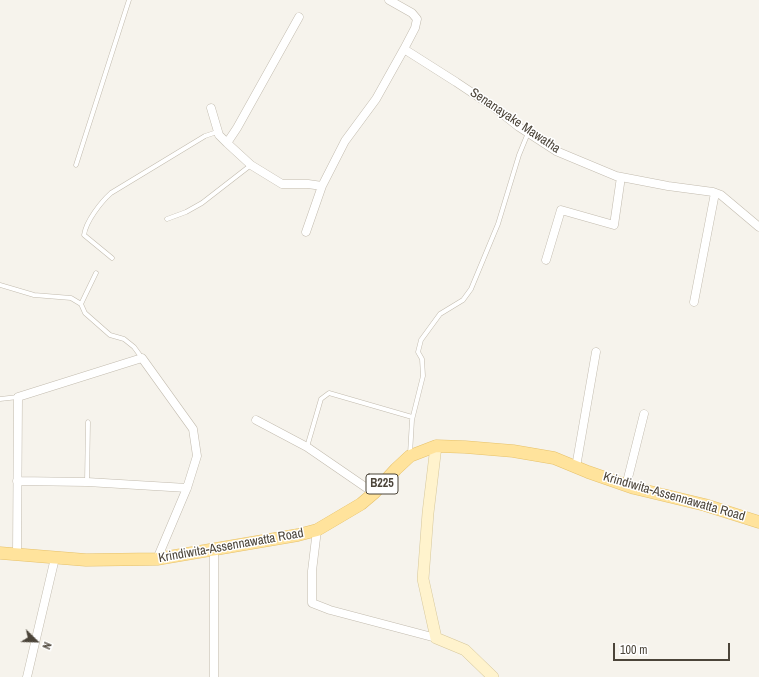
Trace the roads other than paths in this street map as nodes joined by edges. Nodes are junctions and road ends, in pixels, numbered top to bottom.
1 (129, 0) edge
2 (389, 0) edge
3 (299, 17) dead end
4 (404, 49) junction
5 (211, 108) dead end
6 (217, 132) junction
7 (528, 133) junction
8 (227, 144) junction
9 (251, 164) junction
10 (76, 165) dead end
11 (621, 177) junction
12 (322, 186) junction
13 (715, 193) junction
14 (166, 219) dead end
15 (759, 227) edge
16 (306, 232) dead end
17 (112, 258) dead end
18 (546, 260) dead end
19 (96, 273) dead end
20 (0, 285) edge
21 (694, 302) dead end
22 (81, 304) junction
23 (596, 352) dead end
24 (142, 358) junction
25 (18, 397) junction
26 (0, 399) edge
27 (644, 414) dead end
28 (412, 417) junction
29 (256, 420) dead end
30 (88, 422) dead end
31 (436, 446) junction
32 (307, 448) junction
33 (410, 456) junction
34 (576, 467) junction
35 (17, 481) junction
36 (87, 482) junction
37 (626, 486) junction
38 (187, 488) junction
39 (374, 493) junction
40 (759, 522) edge
41 (317, 530) junction
42 (214, 549) junction
43 (0, 553) edge
44 (17, 555) junction
45 (55, 558) junction
46 (157, 559) junction
47 (436, 638) junction
48 (27, 677) edge
49 (214, 677) edge
50 (493, 677) edge

1 - 10 lane
2 - 4 street
3 - 8 street
4 - 7 street, Senanayake Mawatha
4 - 12 street
5 - 6 street
6 - 8 street
6 - 17 lane
7 - 11 street, Senanayake Mawatha
7 - 28 lane
8 - 9 street
9 - 12 street
9 - 14 lane
11 - 13 street, Senanayake Mawatha
11 - 18 street
12 - 16 street
13 - 15 street, Senanayake Mawatha
13 - 21 street
19 - 22 lane
20 - 22 lane
22 - 24 lane
23 - 34 street
24 - 25 street
24 - 38 street
25 - 26 lane
25 - 35 street
27 - 37 street
28 - 32 lane
28 - 33 lane
29 - 32 street
30 - 36 lane
31 - 33 main road, Krindiwita-Assennawatta Road / B225
31 - 34 main road, Krindiwita-Assennawatta Road / B225
31 - 47 street
32 - 39 street
33 - 39 main road, Krindiwita-Assennawatta Road / B225
34 - 37 main road, Krindiwita-Assennawatta Road / B225
35 - 36 street
35 - 44 street
36 - 38 street
37 - 40 main road, Krindiwita-Assennawatta Road / B225
38 - 46 street
39 - 41 main road, Krindiwita-Assennawatta Road / B225
41 - 42 main road, Krindiwita-Assennawatta Road / B225
41 - 47 street
42 - 46 main road, Krindiwita-Assennawatta Road / B225
42 - 49 street
43 - 44 main road, Krindiwita-Assennawatta Road / B225
44 - 45 main road, Krindiwita-Assennawatta Road / B225
45 - 46 main road, Krindiwita-Assennawatta Road / B225
45 - 48 street
47 - 50 street

